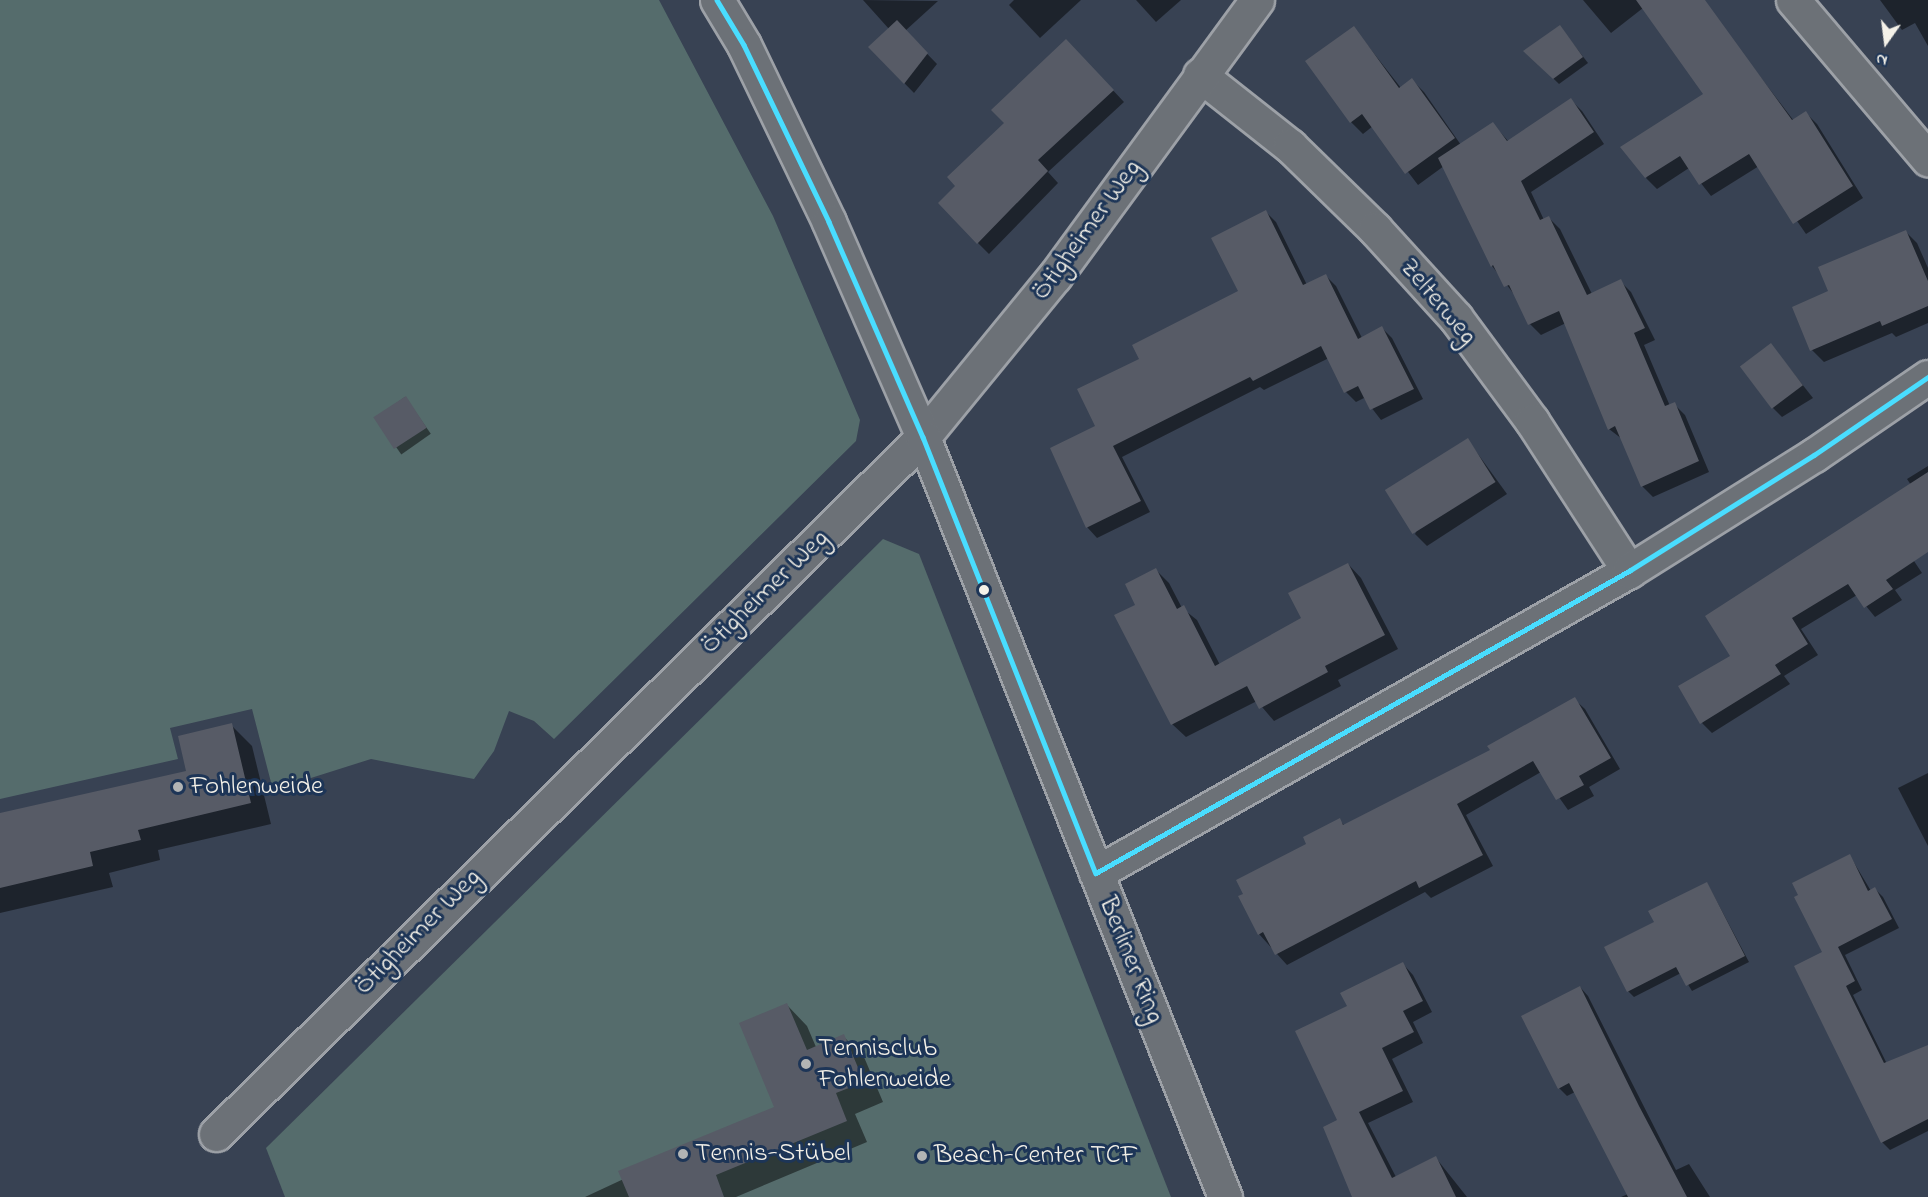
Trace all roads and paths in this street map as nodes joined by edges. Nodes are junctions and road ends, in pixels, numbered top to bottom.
1 (717, 0) edge
2 (1257, 0) edge
3 (1793, 0) edge
4 (1200, 75) junction
5 (1928, 159) edge
6 (1928, 376) edge
7 (923, 437) junction
8 (1629, 571) junction
9 (1096, 873) junction
10 (216, 1134) dead end
11 (1226, 1197) edge

1 - 7 street, Berliner Ring
2 - 4 street, Ötigheimer Weg
3 - 5 street
4 - 7 street, Ötigheimer Weg
4 - 8 street, Zelterweg
6 - 8 street
7 - 9 street, Berliner Ring
7 - 10 street, Ötigheimer Weg
8 - 9 street
9 - 11 street, Berliner Ring

